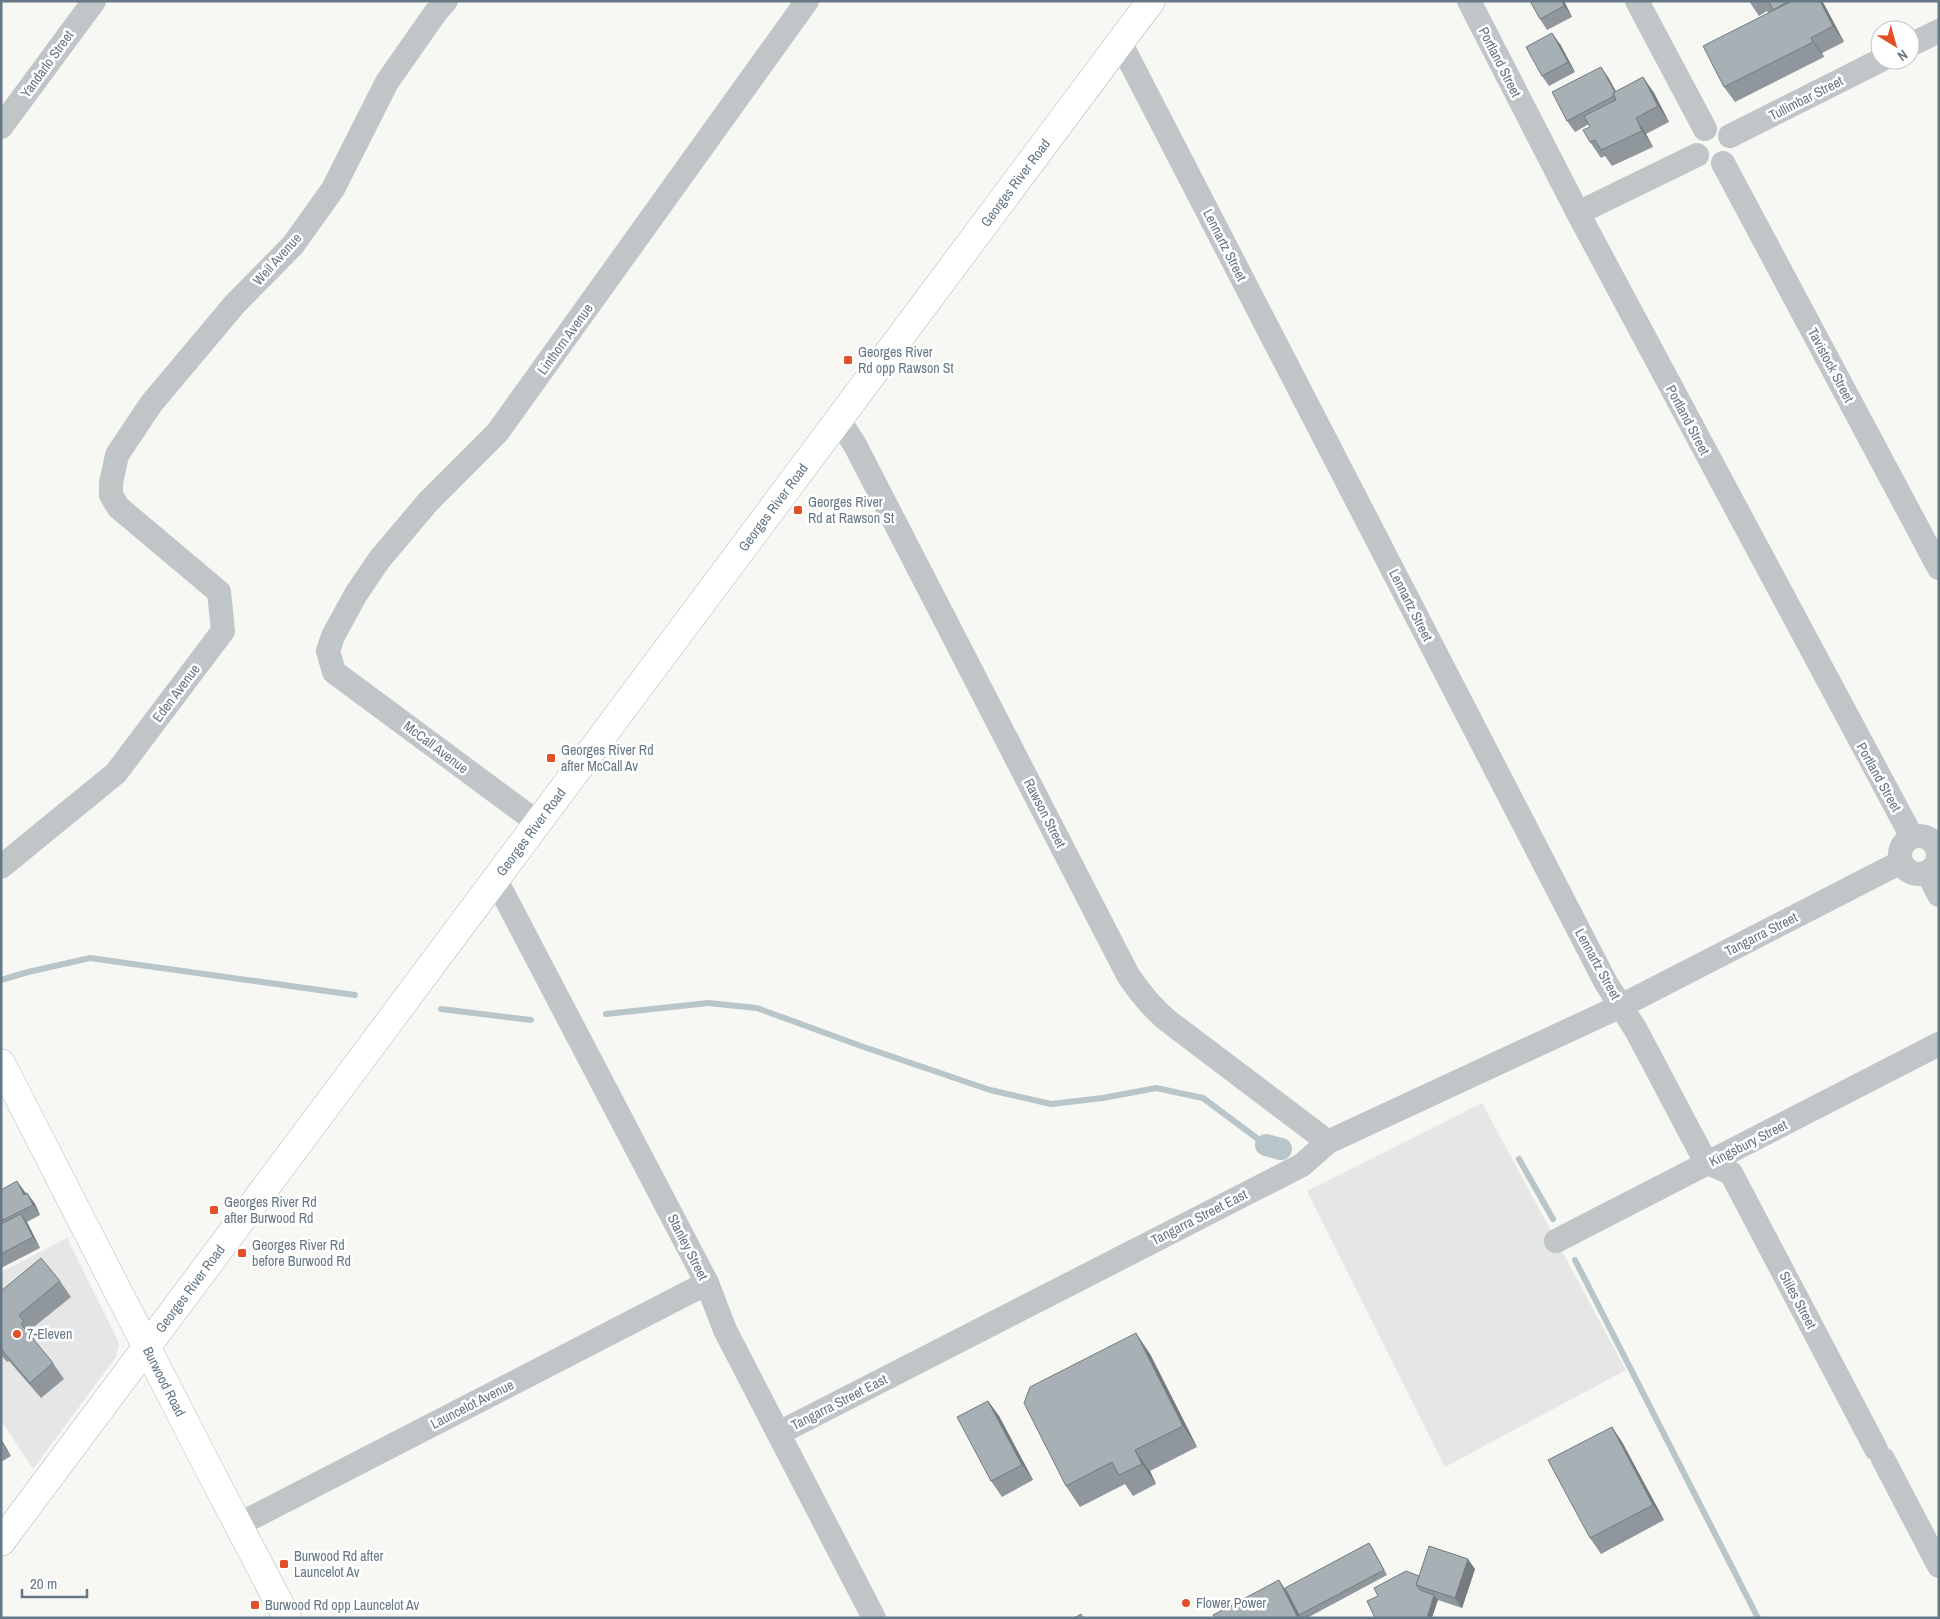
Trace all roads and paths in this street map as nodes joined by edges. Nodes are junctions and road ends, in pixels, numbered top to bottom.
1 (94, 1) edge
2 (446, 1) edge
3 (807, 1) edge
4 (1151, 1) edge
5 (1469, 1) edge
6 (1637, 1) edge
7 (1939, 30) edge
8 (1920, 40) edge
9 (1120, 42) junction
10 (1870, 66) edge
11 (1, 127) edge
12 (1705, 129) junction
13 (1730, 136) junction
14 (1697, 155) junction
15 (1723, 163) junction
16 (1578, 214) junction
17 (839, 420) junction
18 (118, 508) joint
19 (1939, 568) edge
20 (334, 672) joint
21 (538, 823) junction
22 (1912, 837) junction
23 (1937, 845) edge
24 (1901, 862) junction
25 (1, 867) edge
26 (1927, 872) junction
27 (496, 880) junction
28 (1939, 895) edge
29 (1621, 1006) junction
30 (1939, 1044) edge
31 (1, 1063) edge
32 (1328, 1142) junction
33 (1708, 1164) junction
34 (1556, 1241) dead end
35 (707, 1283) junction
36 (146, 1347) junction
37 (779, 1434) junction
38 (238, 1524) junction
39 (1, 1542) edge
40 (1939, 1566) edge
41 (287, 1618) edge
42 (874, 1618) edge

1 - 11 street, Yandarlo Street
2 - 18 street, Weil Avenue
3 - 20 street, Linthorn Avenue
4 - 9 main road, Georges River Road
5 - 16 street, Portland Street
6 - 12 street
7 - 8 street
9 - 17 main road, Georges River Road
9 - 29 street, Lennartz Street
10 - 13 street, Tullimbar Street
12 - 13 street
12 - 14 street
13 - 15 street
14 - 15 street
14 - 16 street
15 - 19 street, Tavistock Street
16 - 22 street, Portland Street
17 - 21 main road, Georges River Road
17 - 32 street, Rawson Street
18 - 25 street, Eden Avenue
20 - 21 street, McCall Avenue
21 - 27 main road, Georges River Road
22 - 23 street
22 - 24 street
23 - 26 street
24 - 26 street
24 - 29 street, Tangarra Street
26 - 28 street
27 - 35 street, Stanley Street
27 - 36 main road, Georges River Road
29 - 32 street, Tangarra Street East
29 - 33 street, Lennartz Street
30 - 33 street, Kingsbury Street
31 - 36 main road, Burwood Road
32 - 37 street, Tangarra Street East
33 - 34 street, Kingsbury Street
33 - 40 street, Stiles Street
35 - 37 street, Stanley Street
35 - 38 street, Launcelot Avenue
36 - 38 main road, Burwood Road
36 - 39 main road, Georges River Road
37 - 42 street, Stanley Street
38 - 41 main road, Burwood Road

